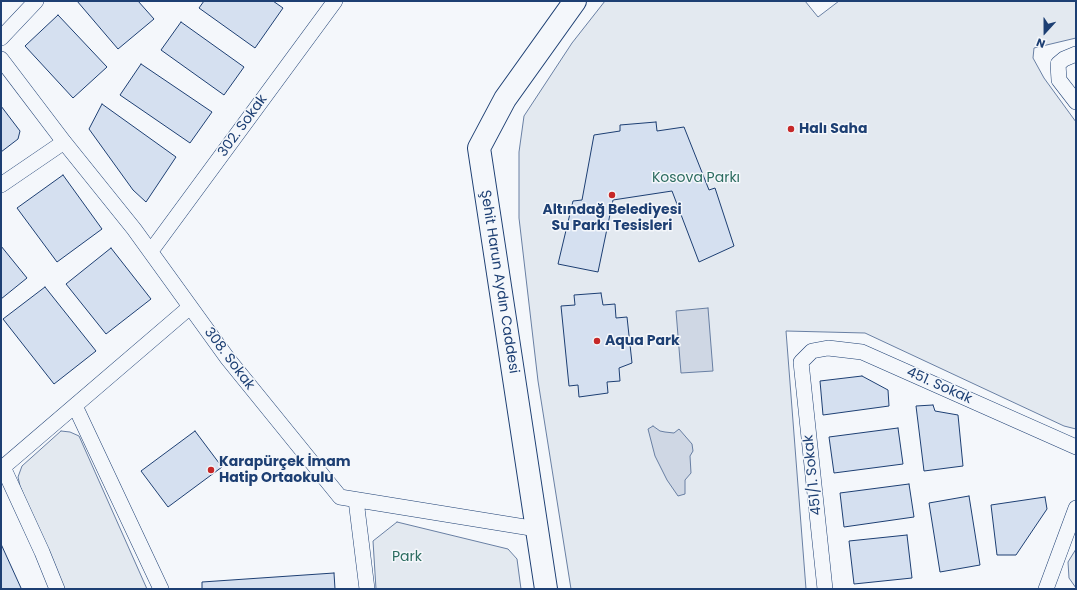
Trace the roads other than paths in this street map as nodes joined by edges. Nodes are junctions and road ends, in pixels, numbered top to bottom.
1 (36, 1) edge
2 (575, 1) edge
3 (327, 4) edge
4 (1, 38) edge
5 (1070, 56) edge
6 (1, 59) edge
7 (1076, 102) edge
8 (64, 142) junction
9 (1, 185) edge
10 (151, 252) junction
11 (190, 307) junction
12 (801, 362) joint
13 (75, 406) junction
14 (1076, 447) edge
15 (2, 468) edge
16 (356, 500) junction
17 (1076, 508) edge
18 (537, 529) junction
19 (56, 589) edge
20 (161, 589) edge
21 (367, 589) edge
22 (546, 589) edge
23 (825, 589) edge
24 (1046, 589) edge

1 - 4 street
2 - 18 main road, Şehit Harun Aydın Caddesi
3 - 10 street, 302. Sokak
5 - 7 street
6 - 8 street, 308. Sokak
8 - 9 street
8 - 10 street, 308. Sokak
10 - 11 street, 308. Sokak
11 - 13 street
11 - 16 street, 308. Sokak
12 - 14 street, 451. Sokak
12 - 23 street, 451/1. Sokak
13 - 15 street
13 - 20 street
15 - 19 street
16 - 18 street, 308. Sokak
16 - 21 street
17 - 24 street
18 - 22 main road, Şehit Harun Aydın Caddesi

